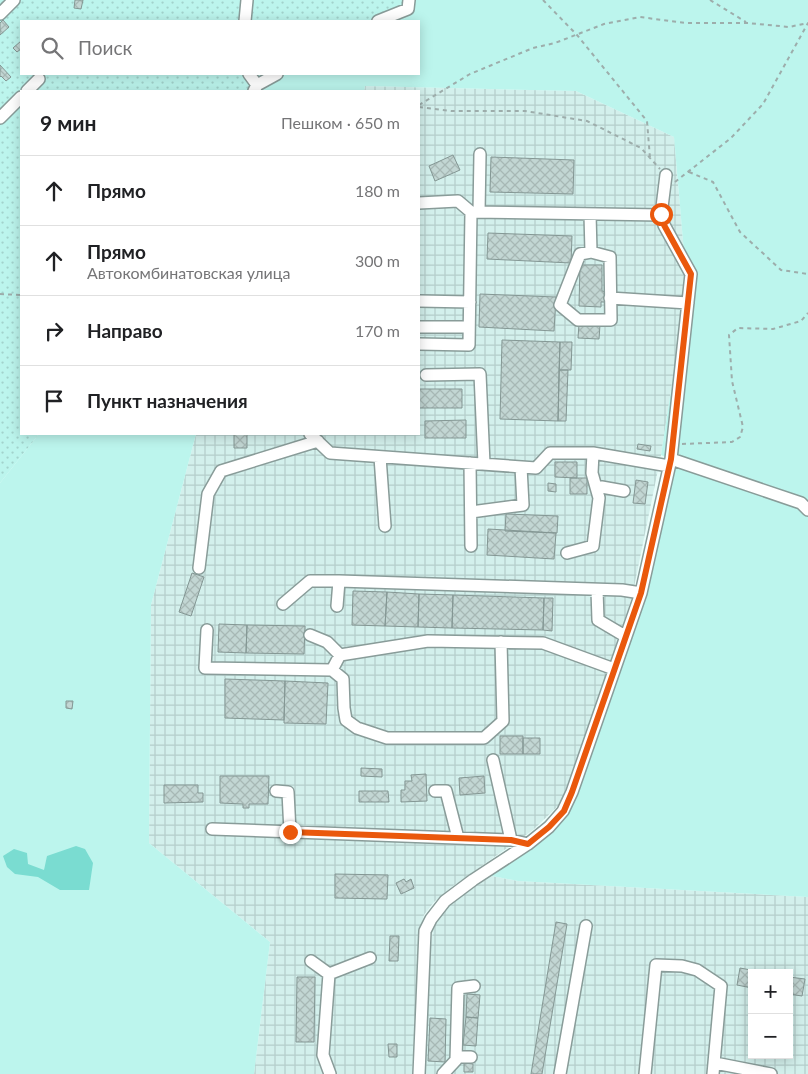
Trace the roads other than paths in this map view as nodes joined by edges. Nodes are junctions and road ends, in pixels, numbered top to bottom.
1 (14, 0) edge
2 (247, 0) edge
3 (409, 0) edge
4 (0, 14) edge
5 (245, 20) edge
6 (380, 20) edge
7 (250, 75) edge
8 (276, 75) edge
9 (39, 79) dead end
10 (256, 88) edge
11 (28, 90) edge
12 (20, 98) edge
13 (0, 118) edge
14 (480, 154) dead end
15 (666, 175) road end
16 (420, 203) edge
17 (475, 212) junction
18 (590, 214) junction
19 (661, 214) junction
20 (592, 252) junction
21 (610, 298) junction
22 (420, 301) edge
23 (470, 302) junction
24 (688, 303) junction
25 (420, 327) edge
26 (469, 327) junction
27 (420, 344) edge
28 (426, 375) dead end
29 (314, 438) edge
30 (593, 452) junction
31 (380, 456) junction
32 (470, 463) junction
33 (670, 463) junction
34 (484, 464) junction
35 (521, 467) junction
36 (596, 486) junction
37 (624, 491) dead end
38 (808, 510) edge
39 (471, 512) junction
40 (385, 526) dead end
41 (471, 546) dead end
42 (567, 553) dead end
43 (199, 568) dead end
44 (339, 581) junction
45 (597, 590) junction
46 (641, 593) junction
47 (283, 604) dead end
48 (337, 606) dead end
49 (207, 630) dead end
50 (310, 635) dead end
51 (625, 636) junction
52 (500, 642) junction
53 (340, 655) junction
54 (614, 669) junction
55 (332, 670) junction
56 (493, 760) dead end
57 (435, 791) dead end
58 (276, 792) dead end
59 (212, 829) dead end
60 (290, 832) junction
61 (458, 838) junction
62 (511, 840) junction
63 (528, 844) junction
64 (586, 926) dead end
65 (370, 958) dead end
66 (311, 961) dead end
67 (329, 974) junction
68 (474, 986) dead end
69 (456, 1057) junction
70 (471, 1057) dead end
71 (714, 1068) edge
72 (330, 1074) edge
73 (419, 1074) edge
74 (443, 1074) edge
75 (560, 1074) edge
76 (644, 1074) edge
77 (771, 1074) edge

1 - 4 street
2 - 5 street
3 - 6 street
7 - 10 street
8 - 10 street
9 - 11 street
12 - 13 street
14 - 17 street
15 - 19 street
16 - 17 street
17 - 18 street
17 - 23 street
18 - 19 street
18 - 20 street
19 - 24 street
20 - 21 street
20 - 21 street
21 - 24 street
22 - 23 street
23 - 26 street
24 - 33 street
25 - 26 street
26 - 27 street
28 - 34 street
29 - 31 street
29 - 43 street
30 - 33 street
30 - 35 street
30 - 36 street
31 - 32 street
31 - 40 street
32 - 34 street
32 - 39 street
33 - 38 street
33 - 46 street
34 - 35 street
35 - 39 street
36 - 37 street
36 - 42 street
39 - 41 street
44 - 45 street
44 - 47 street
44 - 48 street
45 - 46 street
45 - 51 street
46 - 51 street
49 - 55 street
50 - 53 street
51 - 54 street
52 - 53 street
52 - 54 street
52 - 55 street
53 - 55 street
54 - 63 street
56 - 62 street
57 - 61 street
58 - 60 street
59 - 60 street
60 - 61 street
61 - 62 street
62 - 63 street
63 - 73 street
64 - 75 street
65 - 67 street
66 - 67 street
67 - 72 street
68 - 69 street
69 - 70 street
69 - 74 street
71 - 76 street
71 - 77 street

